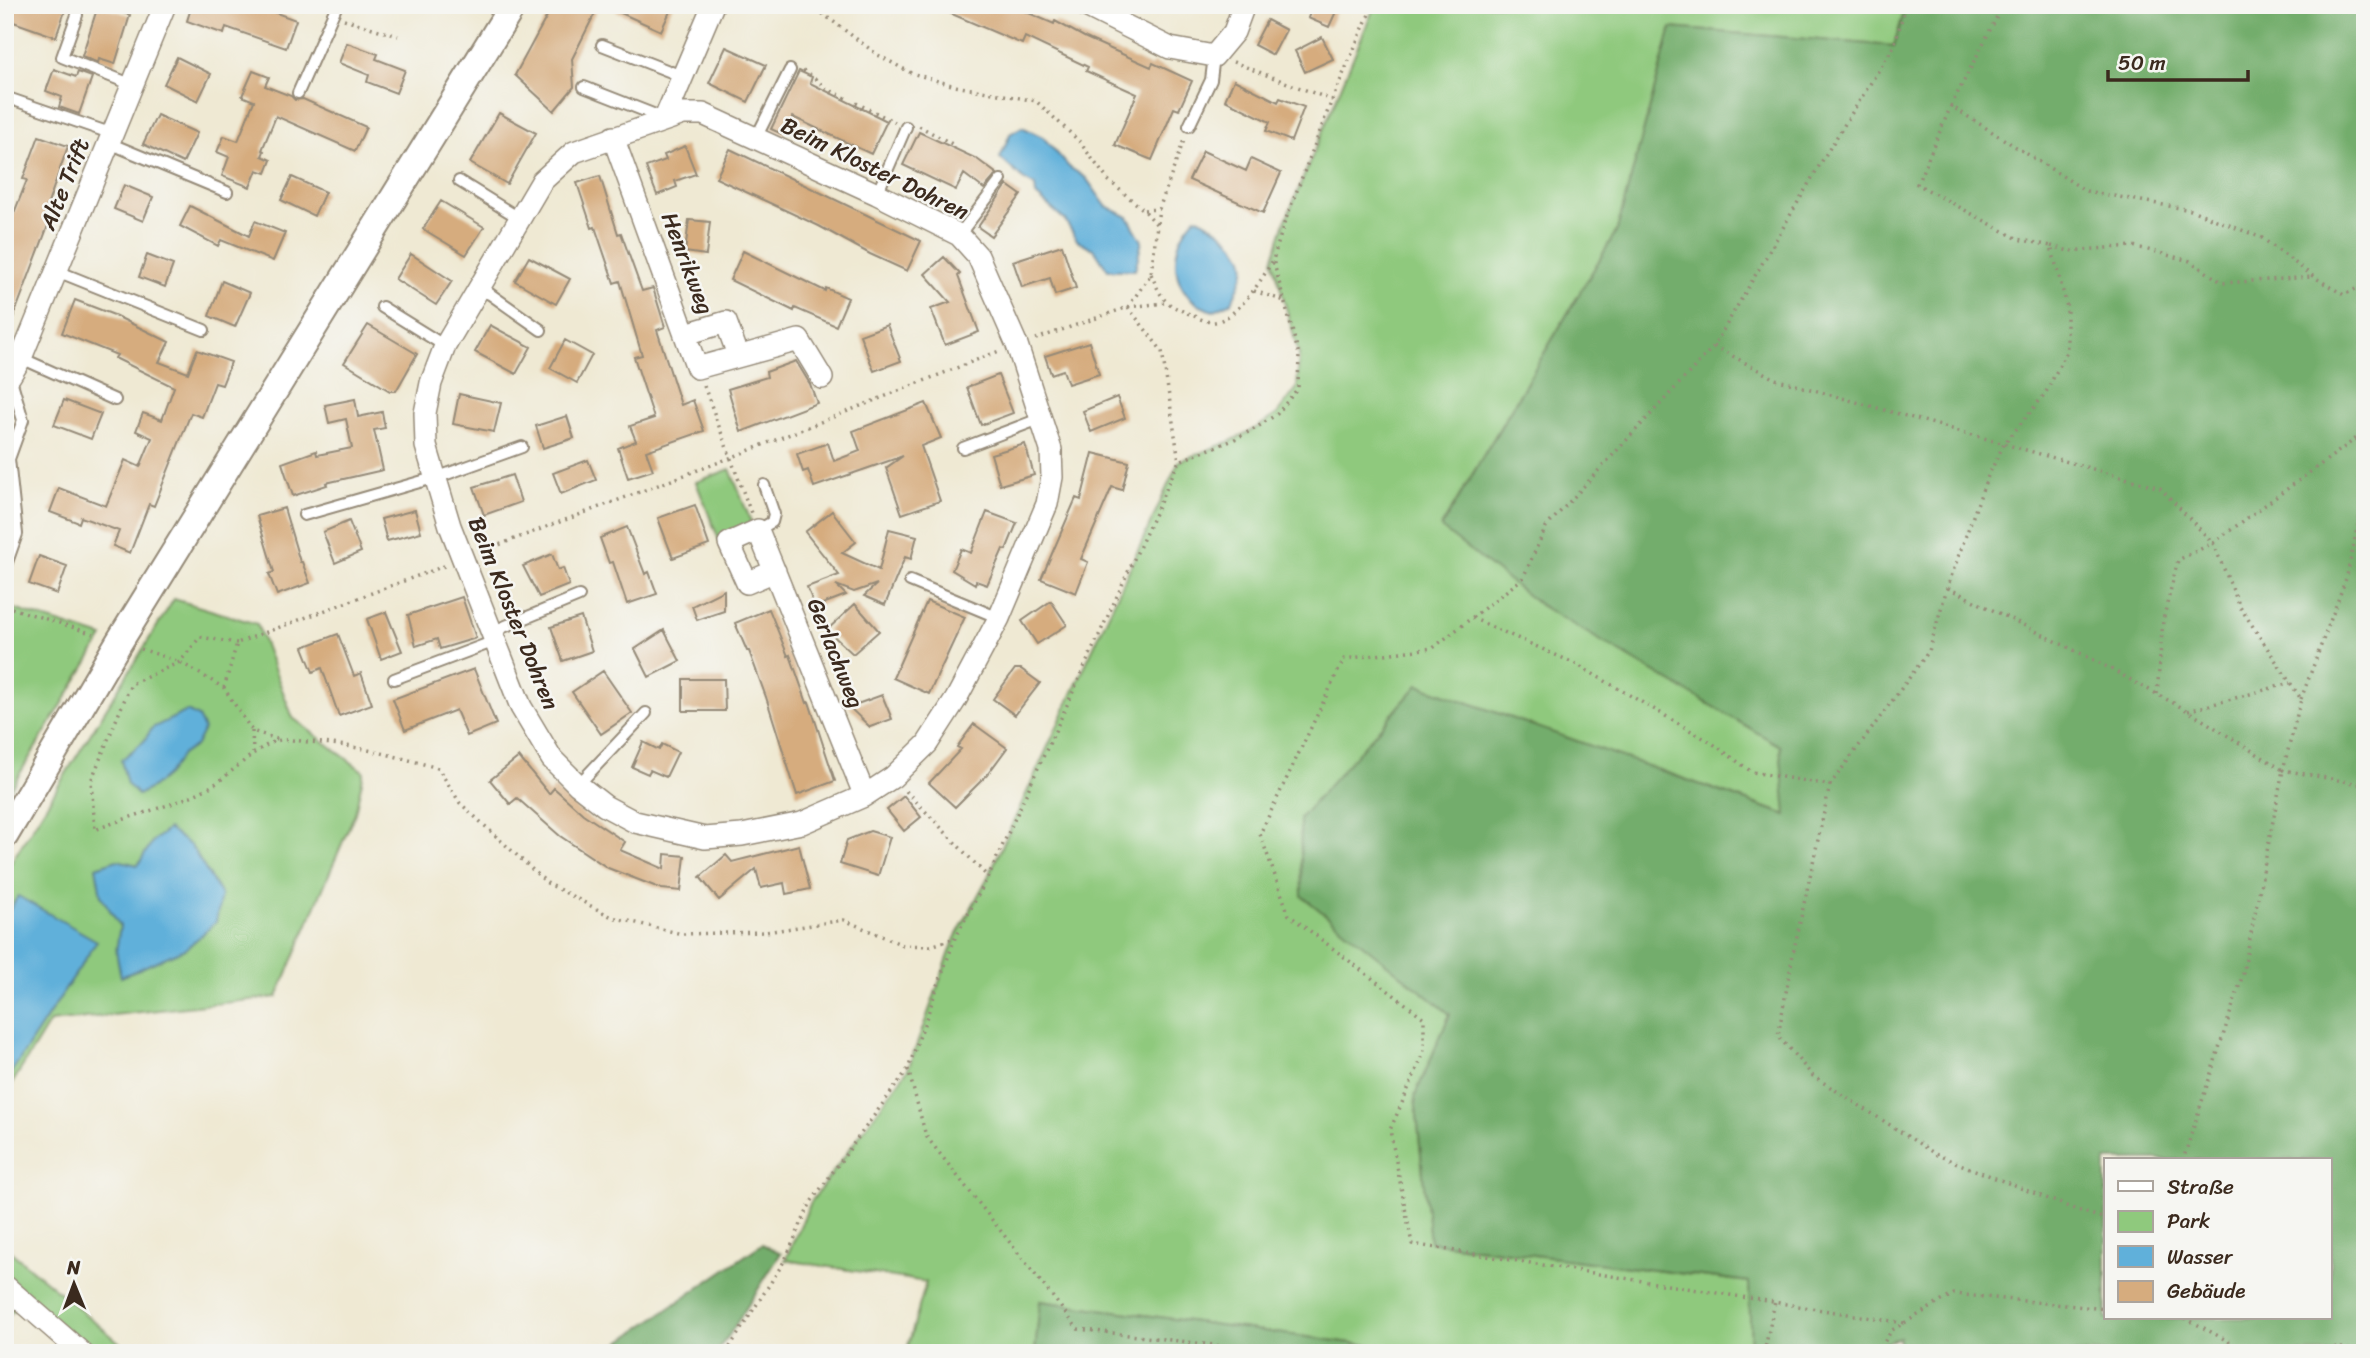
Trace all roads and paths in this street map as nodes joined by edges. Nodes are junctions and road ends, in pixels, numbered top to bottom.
1 (165, 5) edge
2 (513, 5) edge
3 (713, 5) edge
4 (811, 5) edge
5 (1084, 5) edge
6 (1244, 5) edge
7 (1373, 5) edge
8 (1906, 5) edge
9 (2003, 5) edge
10 (334, 10) edge
11 (77, 15) dead end
12 (398, 36) dead end
13 (602, 45) dead end
14 (1214, 56) junction
15 (790, 70) joint
16 (684, 77) junction
17 (133, 85) junction
18 (584, 87) dead end
19 (298, 93) dead end
20 (5, 97) edge
21 (850, 100) dead end
22 (1332, 100) junction
23 (856, 103) dead end
24 (1951, 106) junction
25 (665, 118) junction
26 (1189, 126) joint
27 (906, 127) junction
28 (612, 137) junction
29 (756, 138) junction
30 (111, 139) junction
31 (954, 145) dead end
32 (1002, 180) dead end
33 (458, 181) dead end
34 (227, 192) dead end
35 (877, 194) junction
36 (1144, 209) junction
37 (1159, 209) junction
38 (519, 218) junction
39 (1157, 225) junction
40 (959, 235) junction
41 (2051, 246) junction
42 (1273, 260) junction
43 (57, 271) junction
44 (1151, 274) junction
45 (2315, 277) junction
46 (2365, 284) edge
47 (477, 289) junction
48 (1254, 291) junction
49 (1284, 301) junction
50 (1166, 303) junction
51 (382, 307) dead end
52 (1128, 307) junction
53 (204, 330) dead end
54 (541, 330) dead end
55 (686, 334) junction
56 (1017, 345) junction
57 (445, 346) junction
58 (1714, 346) junction
59 (738, 355) junction
60 (697, 368) junction
61 (12, 371) edge
62 (822, 378) dead end
63 (115, 400) dead end
64 (1042, 418) junction
65 (2365, 432) edge
66 (2004, 444) junction
67 (522, 447) dead end
68 (963, 448) dead end
69 (730, 458) junction
70 (1179, 461) junction
71 (435, 478) junction
72 (764, 485) dead end
73 (2365, 491) edge
74 (304, 515) dead end
75 (758, 530) junction
76 (2213, 543) junction
77 (462, 559) junction
78 (5, 568) edge
79 (775, 570) junction
80 (910, 581) dead end
81 (1948, 588) junction
82 (579, 596) dead end
83 (5, 606) edge
84 (999, 618) junction
85 (1472, 618) junction
86 (495, 641) junction
87 (119, 642) junction
88 (237, 643) junction
89 (180, 662) junction
90 (394, 679) dead end
91 (2290, 683) junction
92 (224, 688) junction
93 (2157, 694) junction
94 (2301, 699) junction
95 (2188, 711) junction
96 (646, 713) dead end
97 (252, 731) junction
98 (280, 740) junction
99 (253, 754) junction
100 (2283, 770) junction
101 (893, 777) junction
102 (578, 785) junction
103 (1830, 785) junction
104 (2365, 785) edge
105 (864, 796) junction
106 (5, 835) edge
107 (988, 877) junction
108 (955, 939) junction
109 (908, 1069) junction
110 (2184, 1158) edge
111 (2104, 1218) edge
112 (5, 1286) edge
113 (1775, 1302) junction
114 (2104, 1309) edge
115 (2188, 1320) edge
116 (1904, 1323) junction
117 (2241, 1350) edge
118 (82, 1353) edge
119 (726, 1353) edge
120 (1281, 1353) edge
121 (1764, 1353) edge
122 (1877, 1353) edge
123 (2363, 1353) edge

1 - 17 street, Alte Trift
2 - 87 street
3 - 16 street
4 - 36 path
5 - 14 street
6 - 14 street
7 - 22 path
8 - 58 path
9 - 24 path
10 - 12 path
10 - 19 lane
11 - 17 lane
13 - 16 lane
14 - 22 path
14 - 26 lane
15 - 21 path
15 - 29 lane
16 - 25 street
17 - 30 street, Alte Trift
18 - 25 lane
20 - 30 lane
22 - 42 path
23 - 27 path
24 - 41 path
24 - 45 path
25 - 28 street, Beim Kloster Dohren
25 - 29 street, Beim Kloster Dohren
26 - 37 path
27 - 31 path
27 - 35 lane
28 - 38 street, Beim Kloster Dohren
28 - 55 street, Henrikweg
29 - 35 street, Beim Kloster Dohren
30 - 34 lane
30 - 43 street, Alte Trift
32 - 40 lane
33 - 38 lane
35 - 40 street, Beim Kloster Dohren
36 - 37 path
36 - 39 path
37 - 39 path
38 - 47 street, Beim Kloster Dohren
39 - 44 path
40 - 56 street, Beim Kloster Dohren
41 - 45 path
41 - 66 path
42 - 48 path
42 - 49 path
43 - 53 lane
43 - 61 street, Alte Trift
44 - 50 path
44 - 52 path
45 - 46 path
47 - 54 lane
47 - 57 street, Beim Kloster Dohren
48 - 49 path
48 - 50 path
49 - 70 path
50 - 52 path
51 - 57 lane
52 - 56 path
52 - 70 path
55 - 59 street
55 - 60 street, Henrikweg
56 - 64 street, Beim Kloster Dohren
56 - 69 path
57 - 71 street, Beim Kloster Dohren
58 - 66 path
58 - 85 path
59 - 60 street
59 - 62 street
60 - 69 path
61 - 63 lane
61 - 78 lane
64 - 68 lane
64 - 84 street, Beim Kloster Dohren
65 - 76 path
66 - 76 path
66 - 81 path
67 - 71 lane
69 - 75 path
69 - 77 path
70 - 107 path
71 - 74 lane
71 - 77 street, Beim Kloster Dohren
72 - 75 lane
73 - 94 path
75 - 79 street, Gerlachweg
75 - 79 street
76 - 91 path
76 - 93 path
77 - 86 street, Beim Kloster Dohren
77 - 88 path
79 - 105 street, Gerlachweg
80 - 84 lane
81 - 93 path
81 - 103 path
82 - 86 lane
83 - 87 path
84 - 101 street, Beim Kloster Dohren
85 - 103 path
85 - 113 path
86 - 90 lane
86 - 102 street, Beim Kloster Dohren
87 - 89 path
87 - 106 street
88 - 89 path
88 - 92 path
89 - 92 path
89 - 99 path
91 - 94 path
91 - 95 path
92 - 97 path
93 - 95 path
94 - 100 path
95 - 100 path
96 - 102 lane
97 - 98 path
97 - 99 path
98 - 99 path
98 - 108 path
100 - 104 path
100 - 110 path
101 - 105 street, Beim Kloster Dohren
101 - 107 path
102 - 105 street, Beim Kloster Dohren
103 - 111 path
107 - 108 path
108 - 109 path
109 - 119 path
109 - 120 path
112 - 118 street
113 - 116 path
113 - 121 path
114 - 116 path
115 - 117 path
116 - 122 path
117 - 123 path

